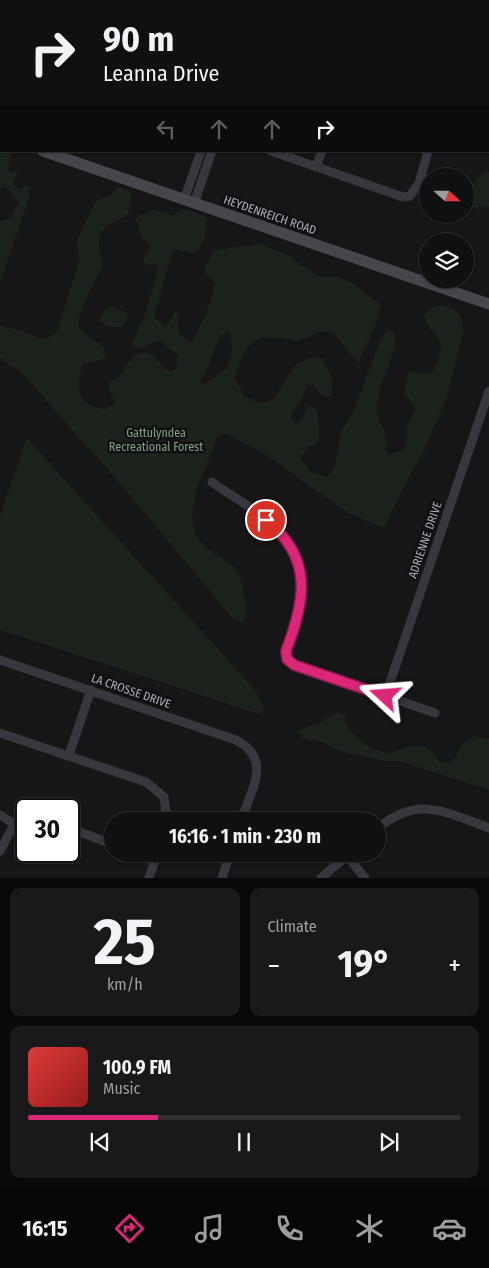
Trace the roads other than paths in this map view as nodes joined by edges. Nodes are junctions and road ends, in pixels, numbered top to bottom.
1 (46, 152) edge
2 (201, 152) edge
3 (212, 152) edge
4 (274, 152) edge
5 (322, 152) edge
6 (428, 152) edge
7 (316, 167) junction
8 (189, 202) junction
9 (489, 304) edge
10 (489, 391) edge
11 (212, 482) dead end
12 (0, 660) edge
13 (91, 690) junction
14 (385, 696) junction
15 (435, 713) dead end
16 (0, 733) edge
17 (69, 755) junction
18 (166, 812) edge
19 (244, 812) edge
20 (0, 815) edge
21 (386, 822) edge
22 (15, 824) edge
23 (15, 826) edge
24 (489, 828) edge
25 (80, 832) edge
26 (104, 841) edge
27 (0, 851) edge
28 (154, 862) edge
29 (227, 862) edge
30 (340, 862) edge
31 (353, 862) edge
32 (149, 878) edge
33 (222, 878) edge
34 (321, 878) edge
35 (365, 878) edge

1 - 8 street, HEYDENREICH ROAD
2 - 8 street
3 - 8 street
4 - 7 street
5 - 7 street
6 - 7 street
8 - 9 street, HEYDENREICH ROAD
10 - 14 street, ADRIENNE DRIVE
11 - 14 street
12 - 13 street, LA CROSSE DRIVE
13 - 17 street
13 - 19 street, LA CROSSE DRIVE
14 - 15 street
16 - 17 street
17 - 18 street
20 - 22 street
21 - 24 street
23 - 27 street
25 - 26 street
28 - 32 street
29 - 33 street
30 - 34 street
31 - 35 street

